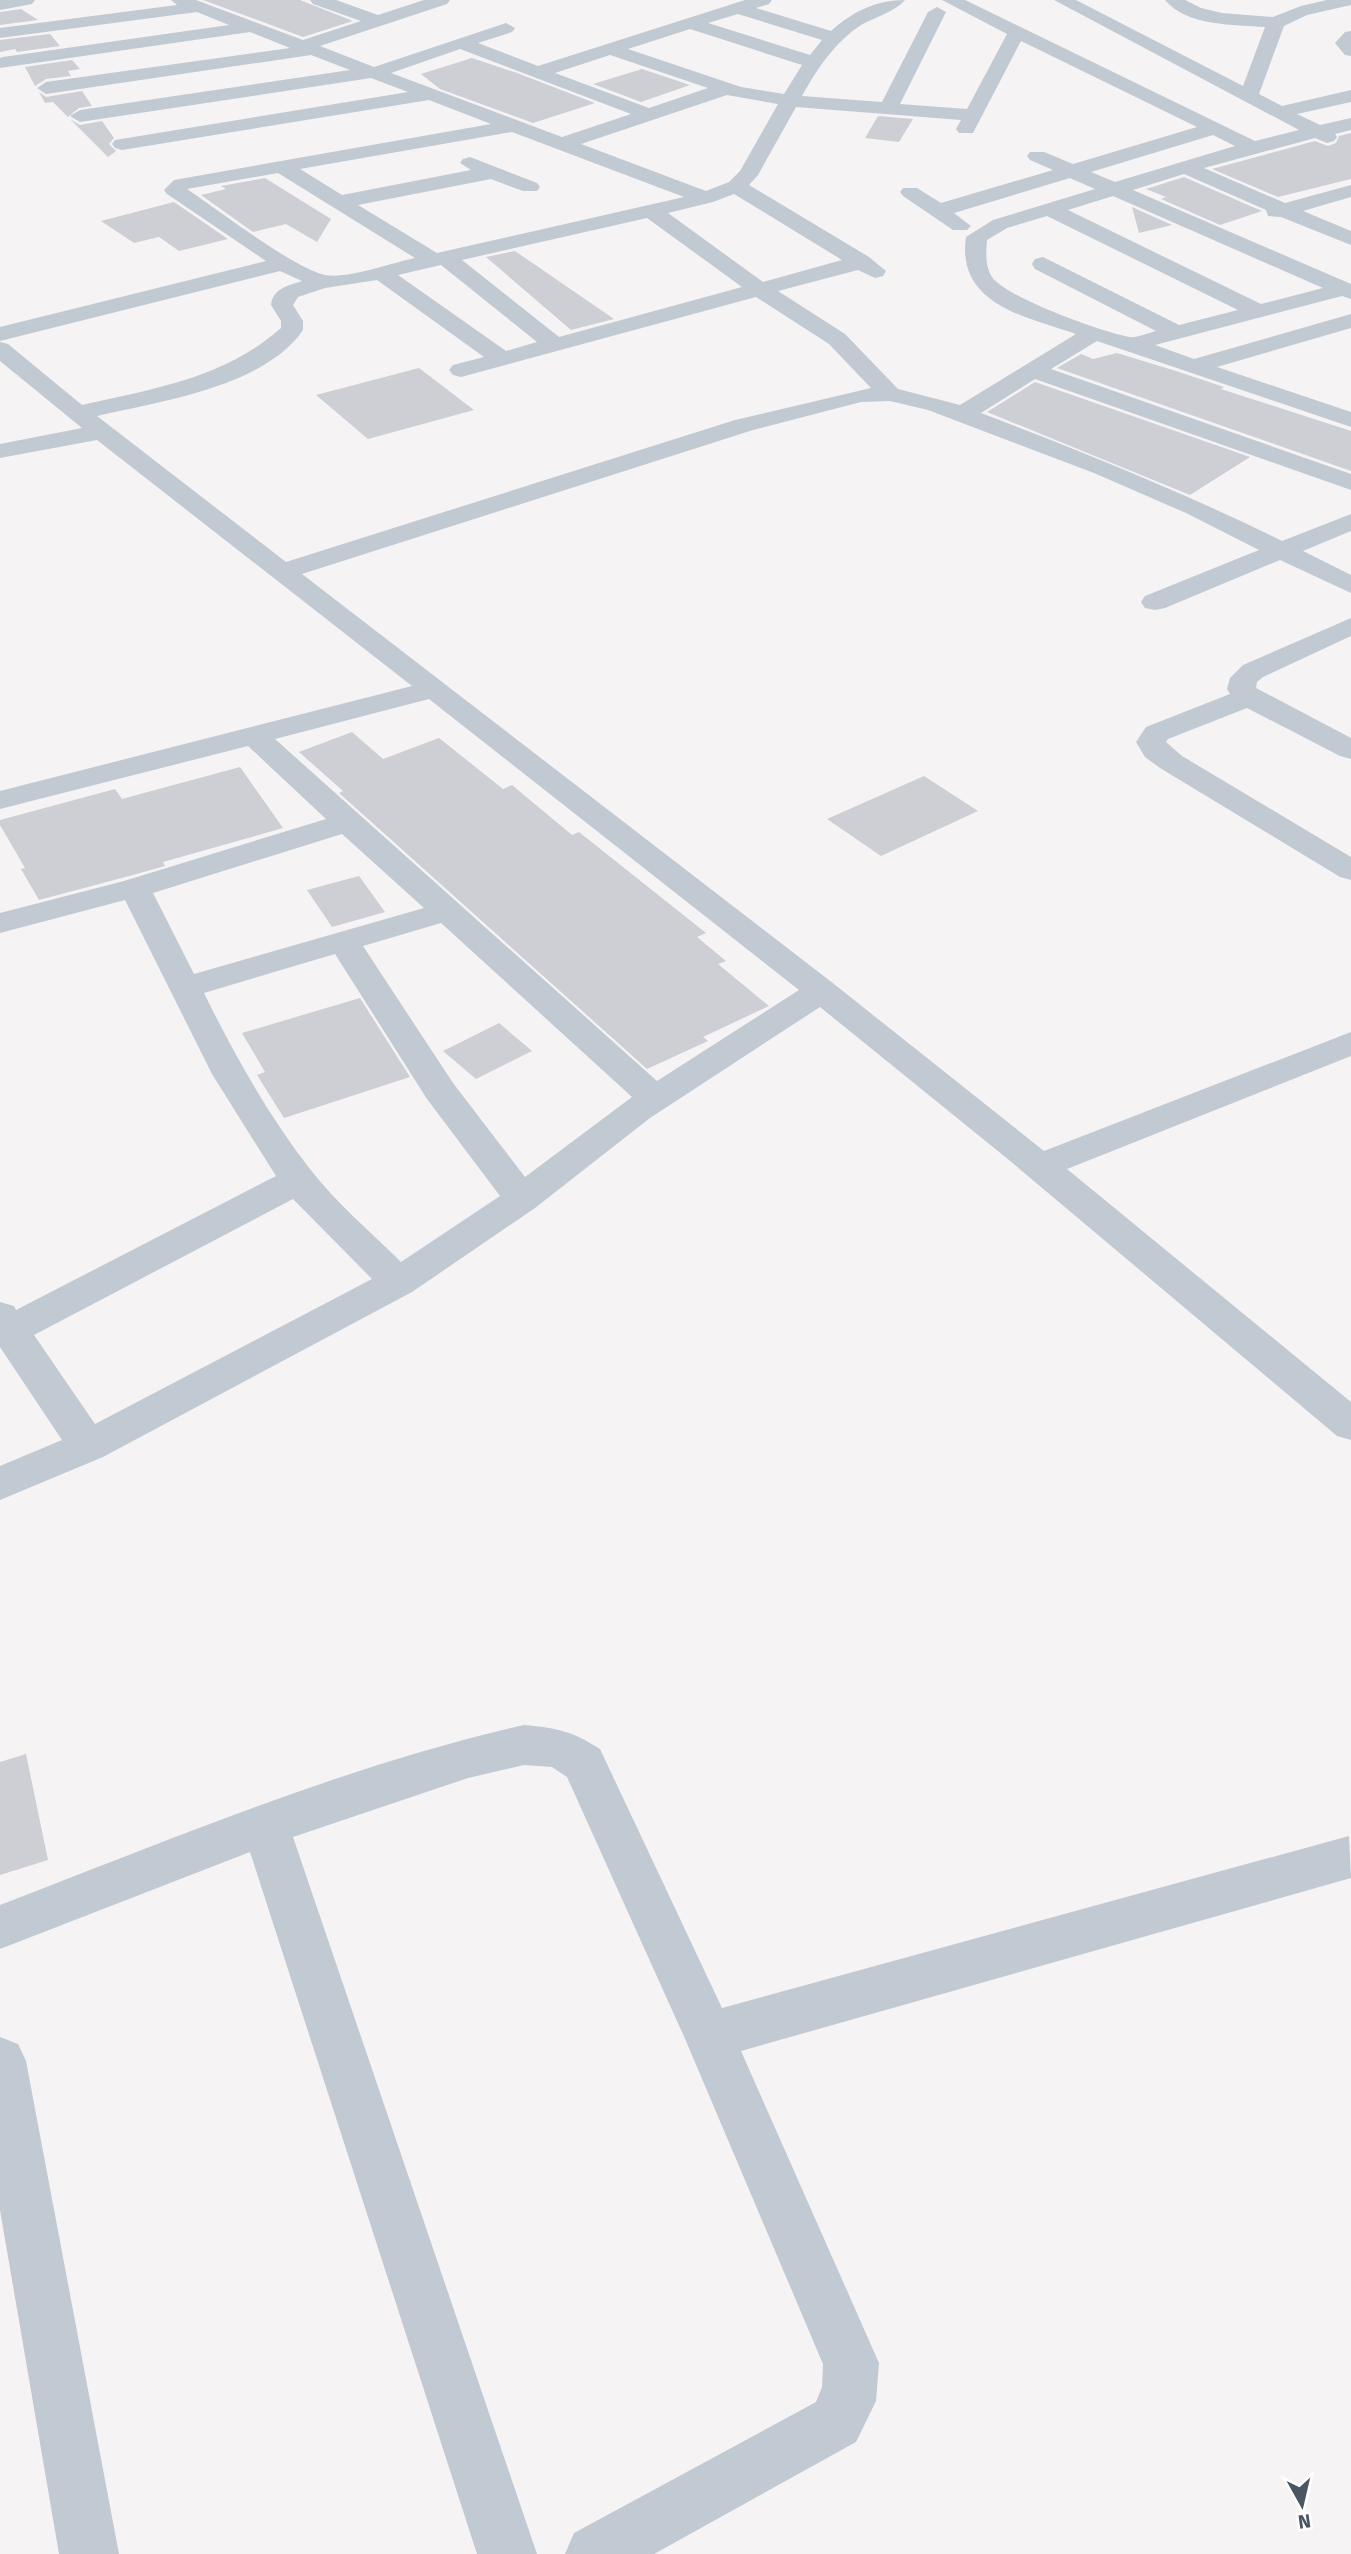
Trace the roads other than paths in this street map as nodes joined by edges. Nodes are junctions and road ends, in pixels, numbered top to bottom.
1 (180, 0) edge
2 (319, 0) edge
3 (441, 0) edge
4 (763, 0) edge
5 (1174, 0) edge
6 (1337, 1) edge
7 (15, 2) edge
8 (917, 6) edge
9 (1063, 6) edge
10 (199, 7) junction
11 (738, 8) junction
12 (378, 21) junction
13 (689, 23) junction
14 (1276, 23) junction
15 (1020, 24) junction
16 (64, 25) junction
17 (253, 27) junction
18 (506, 28) dead end
19 (0, 33) edge
20 (428, 35) dead end
21 (1351, 36) edge
22 (833, 38) junction
23 (459, 44) junction
24 (309, 48) junction
25 (609, 49) junction
26 (1351, 51) edge
27 (3, 63) dead end
28 (815, 63) junction
29 (376, 72) junction
30 (539, 72) junction
31 (685, 75) junction
32 (661, 84) dead end
33 (46, 88) dead end
34 (725, 89) junction
35 (638, 92) dead end
36 (436, 94) junction
37 (1249, 95) junction
38 (1351, 96) edge
39 (614, 101) junction
40 (791, 101) junction
41 (590, 109) dead end
42 (888, 109) junction
43 (1281, 112) junction
44 (650, 115) junction
45 (80, 116) dead end
46 (554, 122) dead end
47 (1351, 124) edge
48 (524, 128) junction
49 (1213, 129) junction
50 (1317, 132) junction
51 (419, 142) junction
52 (564, 143) junction
53 (122, 144) dead end
54 (1253, 147) junction
55 (1334, 150) dead end
56 (1037, 156) dead end
57 (281, 166) junction
58 (1186, 168) junction
59 (1071, 171) junction
60 (494, 172) junction
61 (1246, 176) dead end
62 (1220, 183) junction
63 (736, 186) junction
64 (530, 187) dead end
65 (1116, 190) junction
66 (1351, 191) edge
67 (910, 192) dead end
68 (706, 198) junction
69 (339, 202) junction
70 (1049, 209) junction
71 (650, 210) junction
72 (1283, 210) junction
73 (937, 211) junction
74 (1206, 228) junction
75 (976, 237) junction
76 (1351, 239) edge
77 (1123, 245) junction
78 (1092, 250) dead end
79 (1067, 257) dead end
80 (439, 259) junction
81 (282, 264) junction
82 (1043, 264) junction
83 (380, 272) junction
84 (323, 282) junction
85 (983, 282) junction
86 (762, 290) junction
87 (1348, 291) edge
88 (1259, 312) junction
89 (1351, 321) edge
90 (1314, 331) junction
91 (1094, 333) junction
92 (1177, 333) junction
93 (0, 334) edge
94 (555, 345) junction
95 (1130, 345) junction
96 (1346, 345) dead end
97 (0, 349) edge
98 (502, 359) junction
99 (1194, 366) junction
100 (461, 370) dead end
101 (1033, 371) junction
102 (890, 394) junction
103 (962, 414) junction
104 (1351, 420) edge
105 (90, 423) junction
106 (0, 451) edge
107 (1351, 482) edge
108 (1351, 522) edge
109 (1282, 551) junction
110 (281, 572) junction
111 (1351, 585) edge
112 (1155, 602) dead end
113 (1351, 626) edge
114 (1318, 642) junction
115 (1351, 659) edge
116 (431, 690) junction
117 (1248, 697) junction
118 (255, 736) junction
119 (1351, 750) edge
120 (0, 800) edge
121 (347, 822) junction
122 (1351, 870) edge
123 (135, 888) junction
124 (448, 911) junction
125 (0, 923) edge
126 (344, 942) junction
127 (184, 988) junction
128 (821, 991) junction
129 (1351, 1043) edge
130 (655, 1098) junction
131 (1041, 1166) junction
132 (299, 1180) junction
133 (522, 1199) junction
134 (398, 1282) junction
135 (5, 1323) edge
136 (1351, 1425) edge
137 (88, 1446) junction
138 (0, 1484) edge
139 (265, 1825) junction
140 (1349, 1857) dead end
141 (0, 1927) edge
142 (709, 2036) junction
143 (0, 2061) edge
144 (10, 2173) edge
145 (89, 2554) edge
146 (507, 2554) edge
147 (595, 2554) edge

1 - 10 street
2 - 12 street
3 - 12 street
4 - 11 street
5 - 14 street
6 - 14 street
7 - 16 street
8 - 15 street
8 - 22 street
8 - 42 street
9 - 37 street
10 - 16 street
10 - 17 street
11 - 13 street
11 - 22 street
12 - 24 street
13 - 25 street
13 - 28 street
14 - 37 street
15 - 42 street
15 - 49 street
16 - 19 street
17 - 24 street
17 - 27 street
18 - 23 street
20 - 23 street
21 - 26 street
22 - 28 street
23 - 29 street
23 - 30 street
24 - 29 street
24 - 33 street
25 - 30 street
25 - 31 street
28 - 40 street
29 - 36 street
29 - 45 street
30 - 39 street
31 - 32 street
31 - 34 street
34 - 40 street
34 - 44 street
35 - 39 street
36 - 48 street
36 - 53 street
37 - 43 street
38 - 43 street
39 - 41 street
39 - 44 street
40 - 42 street
40 - 63 street
43 - 50 street
44 - 52 street
46 - 48 street
47 - 50 street
48 - 51 street
48 - 52 street
49 - 54 street
49 - 59 street
50 - 54 street
50 - 55 street
51 - 57 street
51 - 60 street
52 - 68 street
54 - 58 street
56 - 59 street
57 - 69 street
57 - 81 street
58 - 62 street
58 - 65 street
59 - 65 street
59 - 73 street
60 - 64 street
60 - 69 street
61 - 62 street
62 - 72 street
63 - 68 street
63 - 86 street
65 - 70 street
65 - 74 street
66 - 72 street
67 - 73 street
68 - 71 street
69 - 80 street
70 - 75 street
70 - 77 street
71 - 80 street
71 - 86 street
72 - 74 street
72 - 76 street
73 - 75 street
74 - 77 street
74 - 87 street
75 - 85 street
77 - 78 street
77 - 88 street
79 - 82 street
80 - 83 street
80 - 94 street
81 - 84 street
81 - 93 street
82 - 85 street
82 - 92 street
83 - 84 street
83 - 98 street
84 - 105 street
85 - 91 street
86 - 94 street
86 - 102 street
87 - 88 street
88 - 92 street
89 - 90 street
90 - 96 street
90 - 99 street
91 - 95 street
91 - 101 street
92 - 95 street
94 - 98 street
95 - 99 street
97 - 105 street
98 - 100 street
99 - 104 street
101 - 103 street
101 - 107 street
102 - 103 street
102 - 110 street
103 - 109 street
105 - 106 street
105 - 110 street
108 - 109 street
109 - 111 street
109 - 112 street
110 - 116 street
113 - 114 street
114 - 115 street
114 - 117 street
116 - 118 street
116 - 128 street
117 - 119 street
117 - 122 street
118 - 120 street
118 - 121 street
121 - 123 street
121 - 124 street
123 - 125 street
123 - 127 street
124 - 126 street
124 - 130 street
126 - 127 street
126 - 133 street
127 - 132 street
128 - 130 street
128 - 131 street
129 - 131 street
130 - 133 street
131 - 136 street
132 - 134 street
132 - 135 street
133 - 134 street
134 - 137 street
135 - 137 street
137 - 138 street
139 - 141 street
139 - 142 street
139 - 146 street
140 - 142 street
142 - 147 street
143 - 144 street
144 - 145 street

